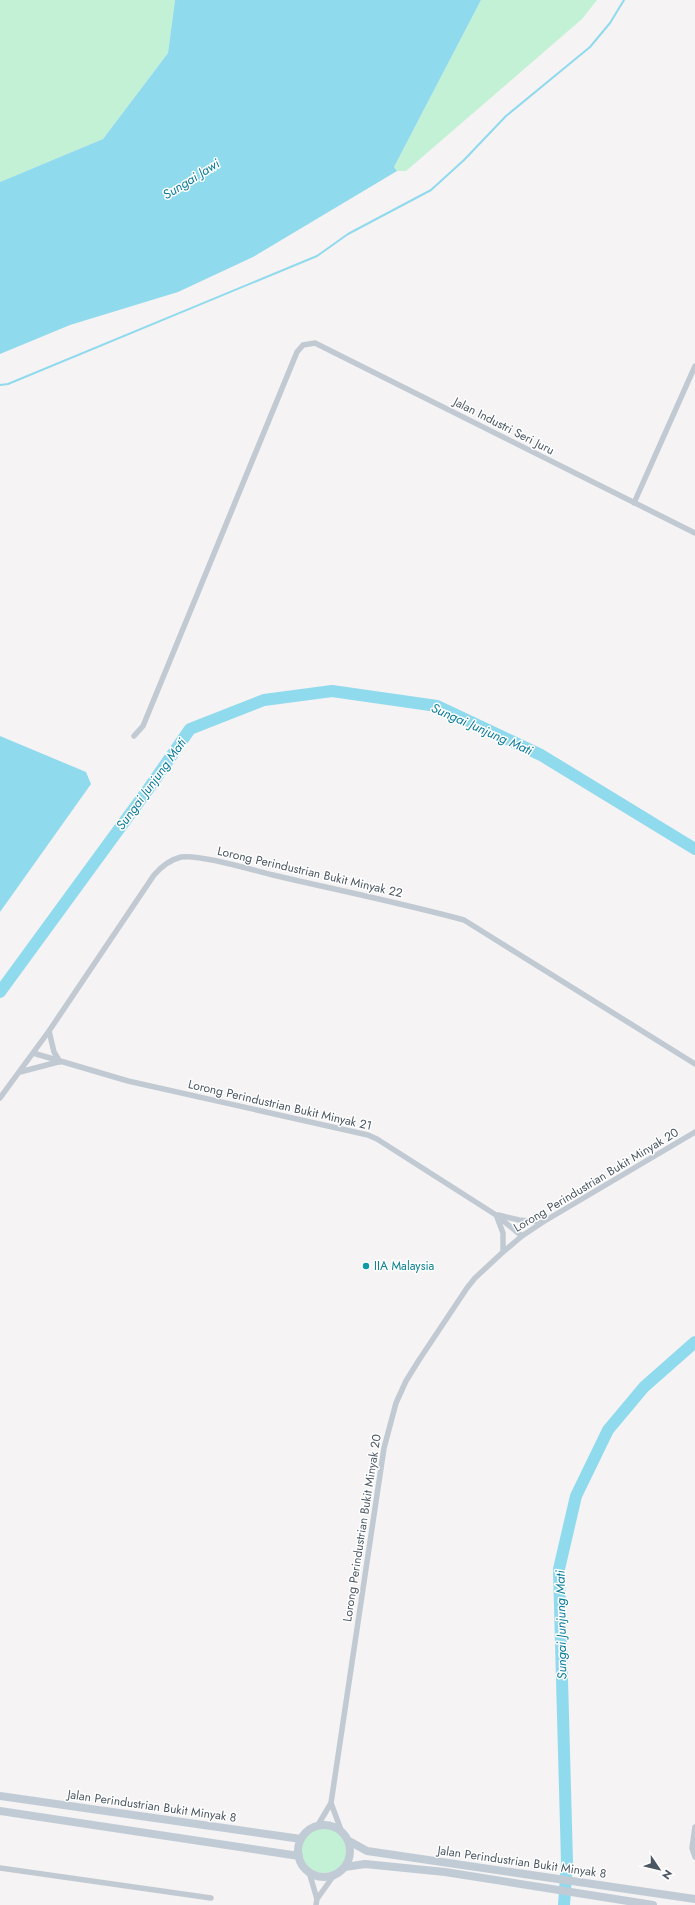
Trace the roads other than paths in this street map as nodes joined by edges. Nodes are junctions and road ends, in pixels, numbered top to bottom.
1 (695, 366) edge
2 (634, 503) junction
3 (695, 533) edge
4 (134, 736) dead end
5 (49, 1031) junction
6 (33, 1053) junction
7 (60, 1062) junction
8 (695, 1064) edge
9 (19, 1072) junction
10 (0, 1098) edge
11 (695, 1132) edge
12 (496, 1215) junction
13 (543, 1222) junction
14 (522, 1236) junction
15 (503, 1252) junction
16 (0, 1796) edge
17 (332, 1803) junction
18 (0, 1811) edge
19 (318, 1825) junction
20 (695, 1827) edge
21 (341, 1830) junction
22 (301, 1839) junction
23 (349, 1841) junction
24 (299, 1856) junction
25 (695, 1857) edge
26 (345, 1867) junction
27 (0, 1868) edge
28 (309, 1872) junction
29 (334, 1875) junction
30 (211, 1898) dead end
31 (695, 1898) edge
32 (317, 1902) edge
33 (653, 1905) edge

1 - 2 street
2 - 3 street, Jalan Industri Seri Juru
2 - 4 street, Jalan Industri Seri Juru
5 - 6 street, Lorong Perindustrian Bukit Minyak 22
5 - 7 street
5 - 8 street, Lorong Perindustrian Bukit Minyak 22
6 - 7 street, Lorong Perindustrian Bukit Minyak 21
6 - 9 street, Lorong Perindustrian Bukit Minyak 22
7 - 9 street
7 - 12 street, Lorong Perindustrian Bukit Minyak 21
9 - 10 street, Lorong Perindustrian Bukit Minyak 22
11 - 13 street, Lorong Perindustrian Bukit Minyak 20
12 - 13 street
12 - 14 street, Lorong Perindustrian Bukit Minyak 21
12 - 15 street
13 - 14 street, Lorong Perindustrian Bukit Minyak 20
14 - 15 street, Lorong Perindustrian Bukit Minyak 20
15 - 17 street, Lorong Perindustrian Bukit Minyak 20
16 - 22 street, Jalan Perindustrian Bukit Minyak 8
17 - 19 street
17 - 21 street
18 - 24 street
19 - 21 street
19 - 22 street
20 - 25 street
21 - 23 street
22 - 24 street
23 - 26 street
23 - 31 street, Jalan Perindustrian Bukit Minyak 8
24 - 28 street
26 - 29 street
26 - 33 street, Jalan Perindustrian Bukit Minyak 8
27 - 30 street
28 - 29 street
28 - 32 street
29 - 32 street

